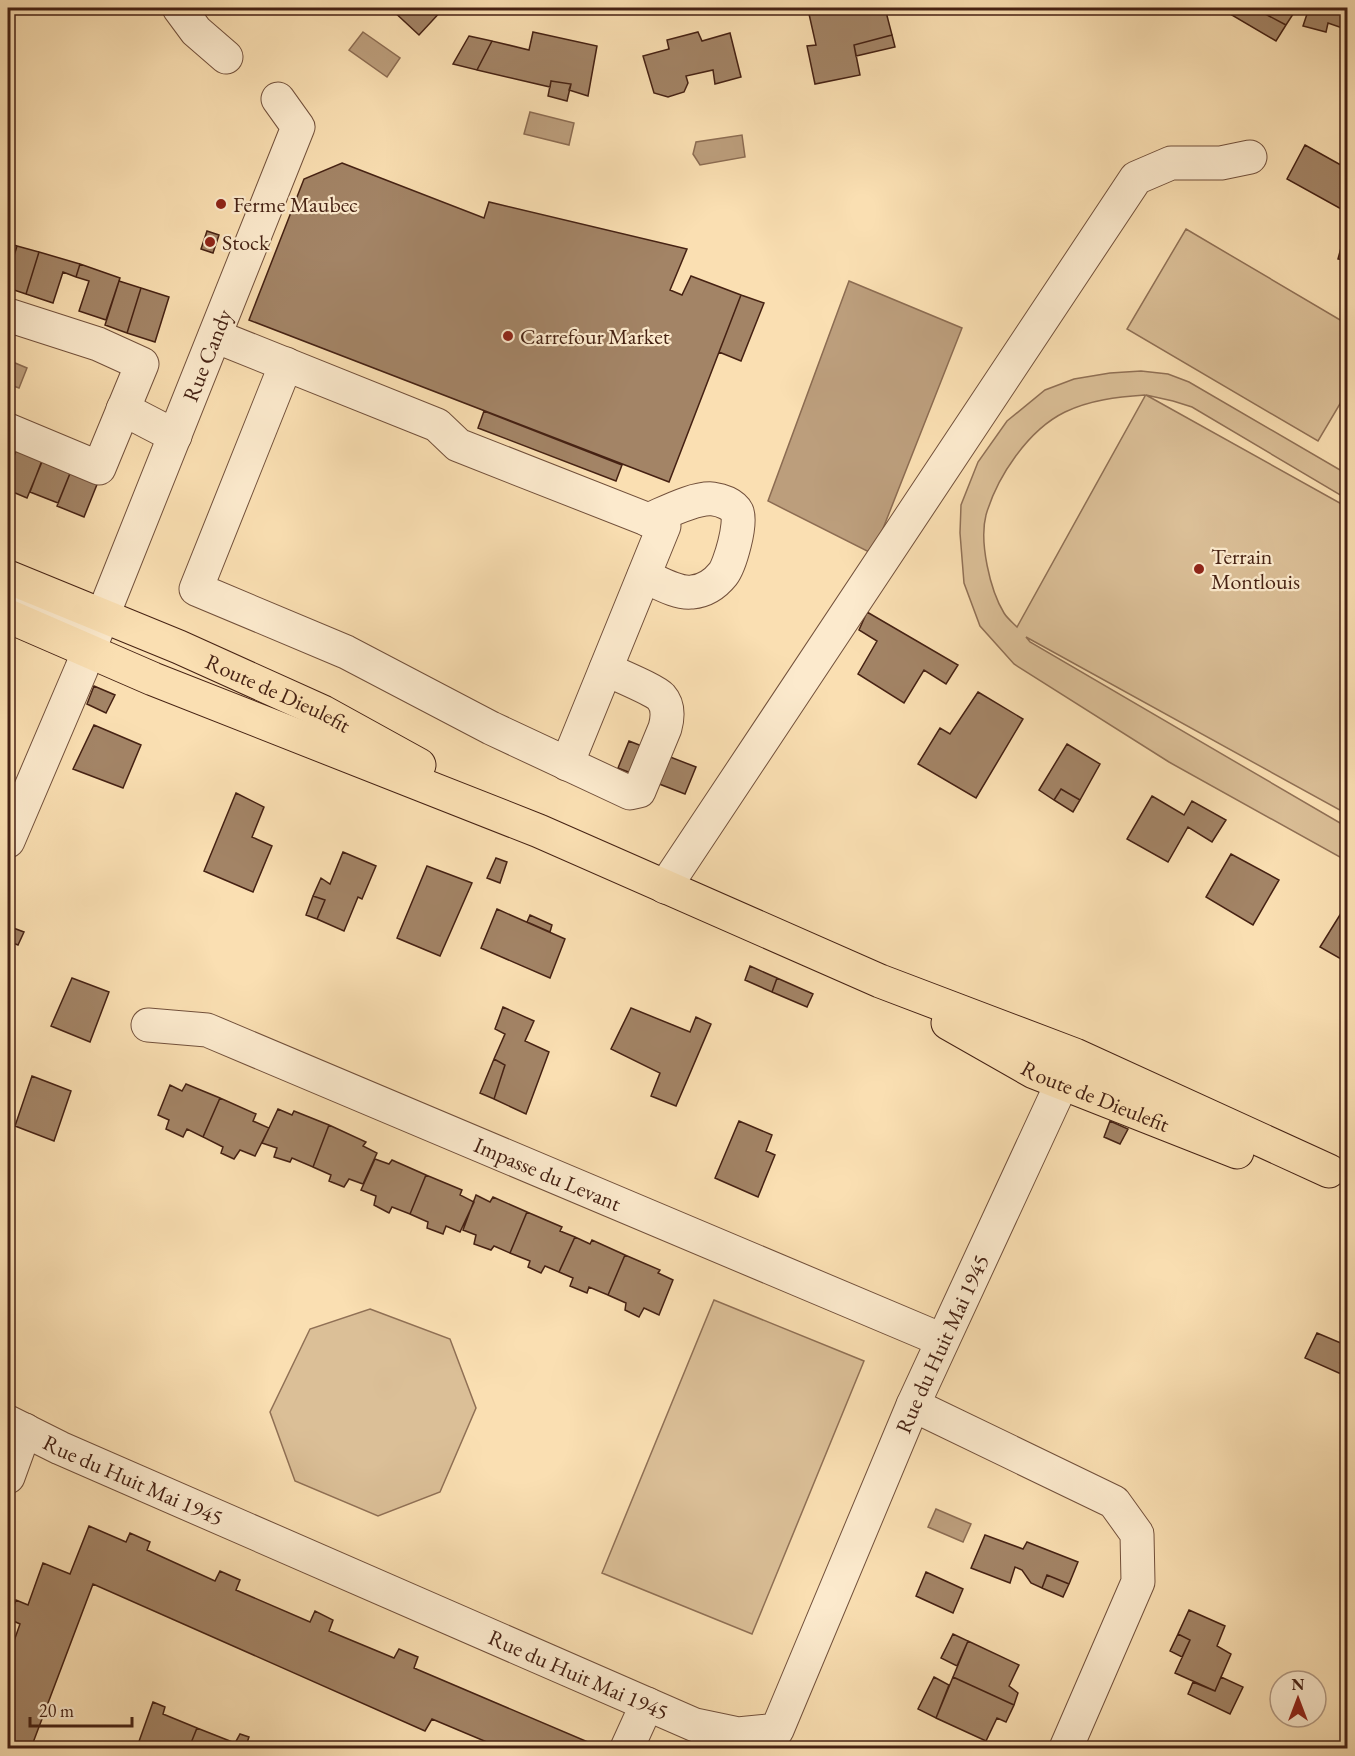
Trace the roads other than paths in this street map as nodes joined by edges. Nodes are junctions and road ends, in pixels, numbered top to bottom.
1 (179, 8) edge
2 (225, 57) dead end
3 (278, 99) dead end
4 (1250, 157) dead end
5 (8, 315) edge
6 (215, 336) junction
7 (286, 364) junction
8 (123, 409) junction
9 (8, 430) edge
10 (175, 436) junction
11 (648, 520) junction
12 (644, 576) junction
13 (8, 577) edge
14 (8, 599) edge
15 (102, 615) junction
16 (8, 616) edge
17 (88, 652) junction
18 (606, 669) junction
19 (153, 679) junction
20 (567, 764) junction
21 (539, 831) junction
22 (8, 841) edge
23 (665, 887) junction
24 (880, 981) junction
25 (148, 1025) dead end
26 (1075, 1055) junction
27 (1061, 1084) junction
28 (1338, 1174) edge
29 (942, 1340) junction
30 (913, 1405) junction
31 (16, 1426) edge
32 (8, 1477) edge
33 (647, 1704) junction
34 (627, 1749) edge
35 (1066, 1749) edge

1 - 2 street
3 - 6 street, Rue Candy
4 - 23 street
5 - 8 street
6 - 7 street
6 - 10 street, Rue Candy
7 - 11 street
7 - 20 street
8 - 9 street
8 - 10 street
10 - 15 street, Rue Candy
11 - 12 street
11 - 12 street
12 - 18 street
13 - 15 main road, Route de Dieulefit
14 - 15 street
15 - 17 street, Rue Candy
15 - 19 main road
15 - 21 main road, Route de Dieulefit
16 - 17 main road, Route de Dieulefit
17 - 19 main road, Route de Dieulefit
17 - 22 street, Rue Candy
18 - 20 street
18 - 20 street
19 - 21 main road, Route de Dieulefit
21 - 23 main road, Route de Dieulefit
23 - 24 main road, Route de Dieulefit
24 - 26 main road, Route de Dieulefit
24 - 27 main road, Route de Dieulefit
25 - 29 street, Impasse du Levant
26 - 27 street, Rue du Huit Mai 1945
26 - 28 main road, Route de Dieulefit
27 - 28 main road, Route de Dieulefit
27 - 29 street, Rue du Huit Mai 1945
29 - 30 street, Rue du Huit Mai 1945
30 - 33 street, Rue du Huit Mai 1945
30 - 35 street
31 - 32 street
31 - 33 street, Rue du Huit Mai 1945
33 - 34 street

